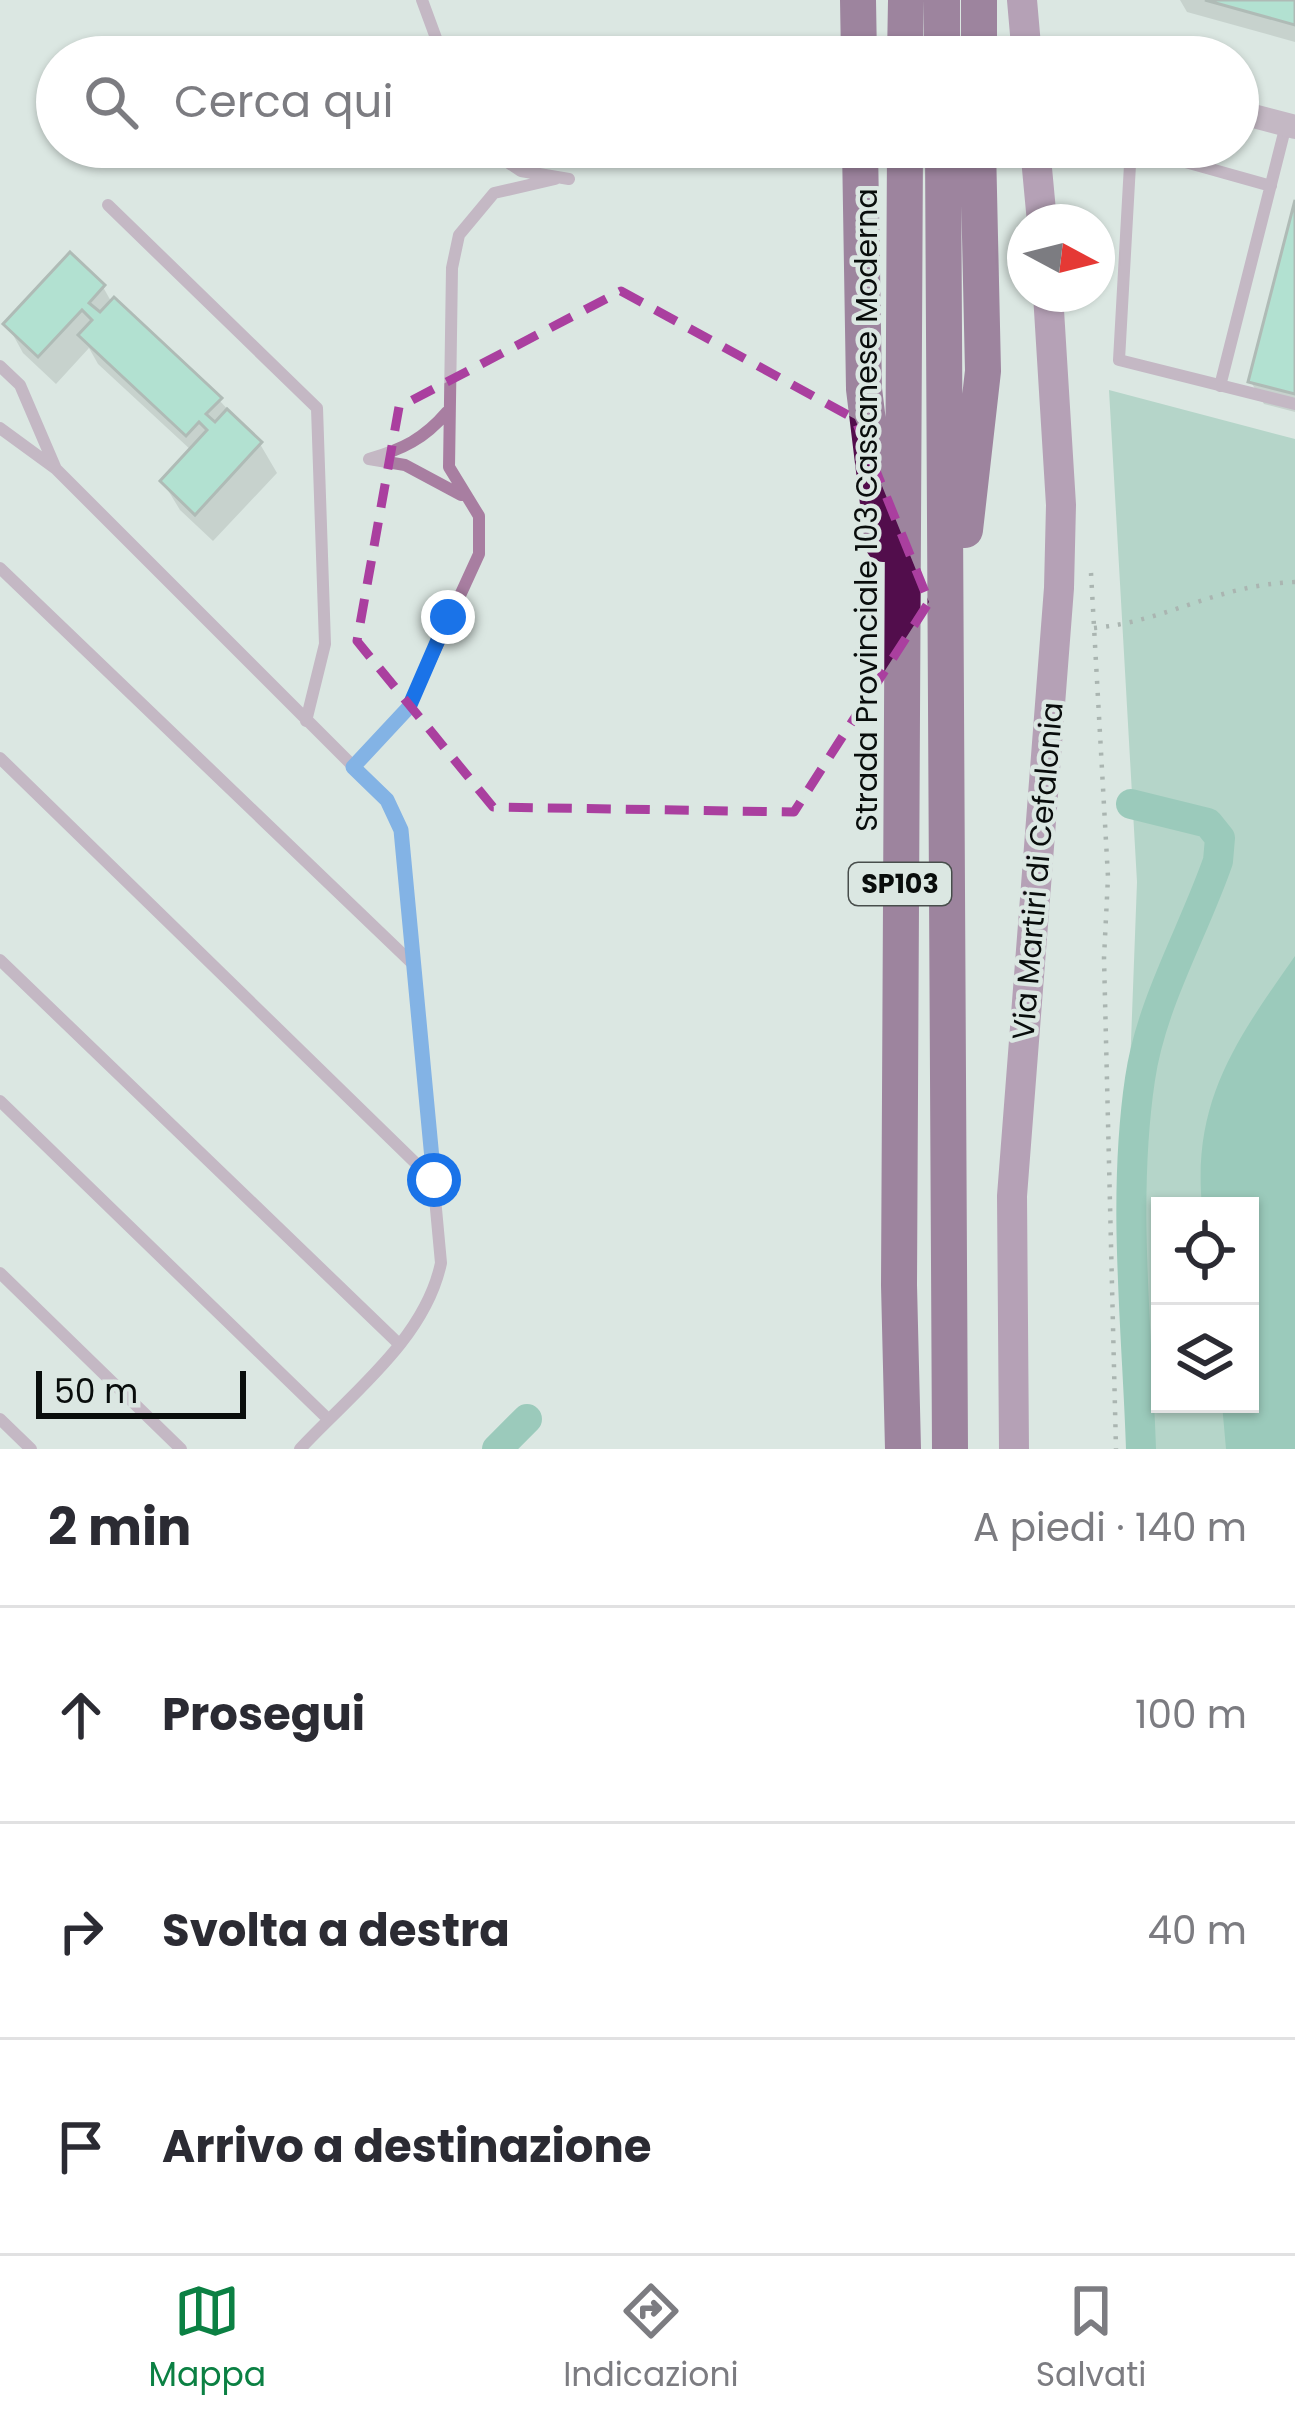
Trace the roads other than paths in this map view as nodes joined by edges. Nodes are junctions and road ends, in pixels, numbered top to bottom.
1 (422, 0) edge
2 (858, 0) edge
3 (906, 0) edge
4 (942, 0) edge
5 (979, 0) edge
6 (1022, 0) edge
7 (435, 36) edge
8 (859, 36) edge
9 (905, 36) edge
10 (942, 36) edge
11 (979, 36) edge
12 (1025, 36) edge
13 (1259, 117) edge
14 (1291, 125) edge
15 (518, 168) edge
16 (860, 168) edge
17 (905, 168) edge
18 (943, 168) edge
19 (978, 168) edge
20 (1037, 168) edge
21 (1131, 168) edge
22 (1207, 168) edge
23 (1271, 186) junction
24 (1040, 204) edge
25 (108, 205) dead end
26 (1049, 312) edge
27 (0, 367) edge
28 (1220, 386) junction
29 (1295, 404) edge
30 (447, 412) junction
31 (0, 428) edge
32 (56, 469) junction
33 (467, 499) junction
34 (0, 568) edge
35 (900, 682) junction
36 (947, 682) junction
37 (306, 721) junction
38 (0, 758) edge
39 (353, 767) junction
40 (0, 960) edge
41 (415, 966) junction
42 (0, 1101) edge
43 (434, 1180) junction
44 (0, 1273) edge
45 (399, 1344) junction
46 (0, 1419) edge
47 (328, 1419) junction
48 (31, 1449) edge
49 (182, 1449) edge
50 (300, 1449) edge
51 (903, 1449) edge
52 (950, 1449) edge
53 (1014, 1449) edge

1 - 7 lane
2 - 8 highway
3 - 9 highway
4 - 10 highway
5 - 11 highway
6 - 12 street
13 - 14 street
14 - 23 lane
15 - 30 lane
16 - 35 highway, SP103
17 - 35 highway, Strada Provinciale 103 Cassanese Moderna / SP103
18 - 36 highway, SP103
19 - 36 highway, SP103
20 - 24 street
21 - 28 lane
22 - 23 lane
23 - 28 lane
25 - 37 lane
26 - 53 street, Via Martiri di Cefalonia
27 - 32 lane
28 - 29 lane
30 - 33 lane
30 - 33 lane
31 - 32 lane
32 - 37 lane
33 - 39 lane
34 - 41 lane
35 - 51 highway, Strada Provinciale 103 Cassanese Moderna / SP103
36 - 52 highway, SP103
37 - 39 lane
38 - 43 lane
39 - 41 lane
40 - 45 lane
41 - 43 lane
42 - 47 lane
43 - 45 lane
44 - 49 lane
45 - 47 lane
46 - 48 lane
47 - 50 lane

